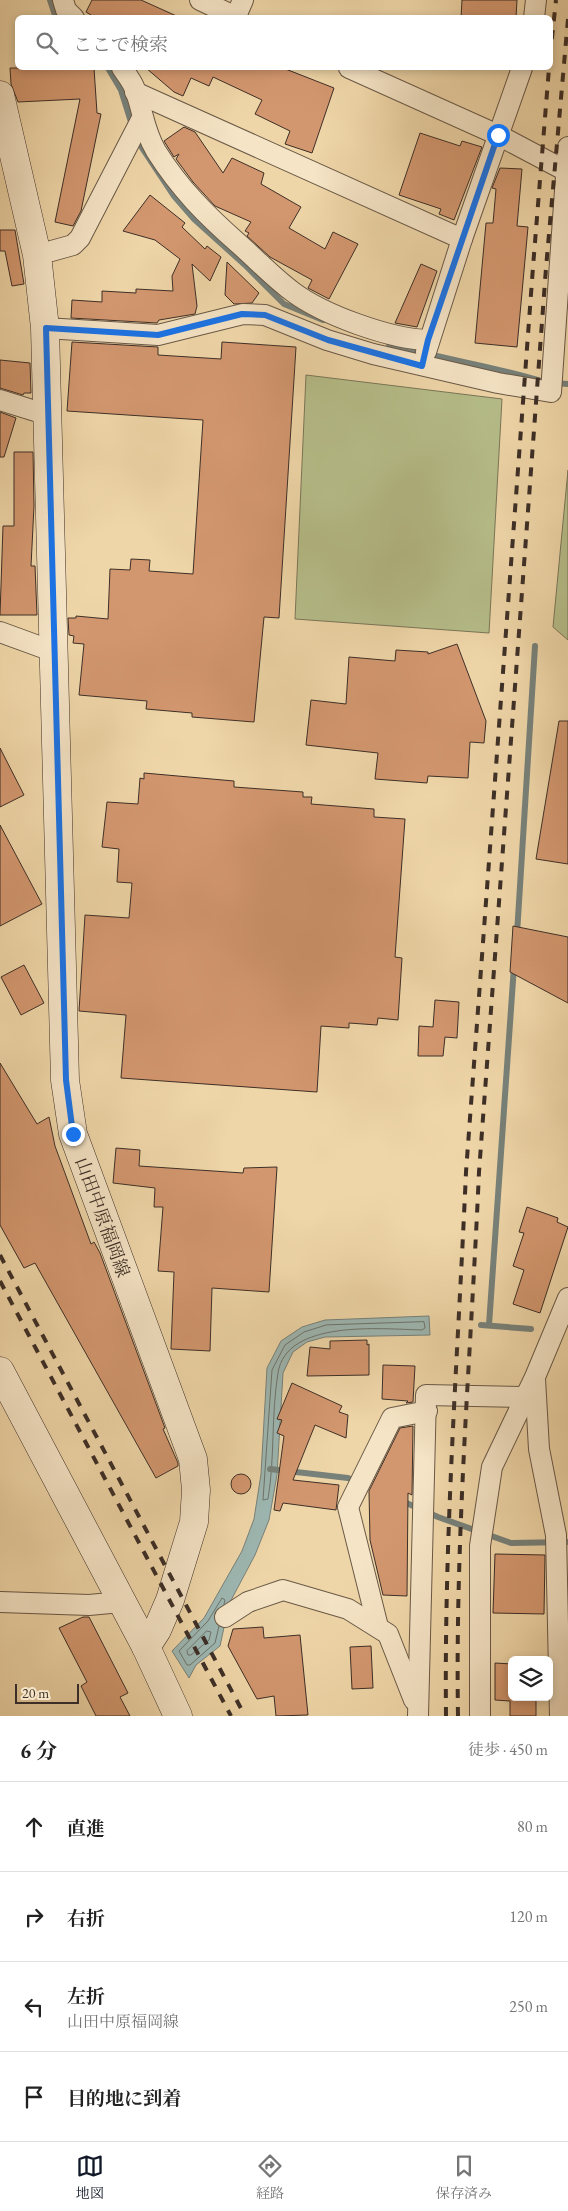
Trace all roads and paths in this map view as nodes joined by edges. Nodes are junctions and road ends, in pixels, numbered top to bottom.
1 (63, 0) edge
2 (200, 0) edge
3 (536, 0) edge
4 (239, 11) edge
5 (71, 15) edge
6 (534, 15) edge
7 (123, 70) edge
8 (353, 70) edge
9 (521, 70) edge
10 (135, 92) junction
11 (0, 95) edge
12 (136, 128) junction
13 (498, 135) junction
14 (568, 147) edge
15 (567, 171) edge
16 (462, 239) junction
17 (37, 255) junction
18 (46, 328) junction
19 (428, 340) junction
20 (422, 366) junction
21 (0, 400) edge
22 (48, 416) junction
23 (0, 632) edge
24 (52, 651) junction
25 (568, 1298) edge
26 (0, 1371) edge
27 (535, 1377) junction
28 (525, 1397) junction
29 (427, 1411) junction
30 (0, 1602) edge
31 (122, 1602) junction
32 (225, 1617) dead end
33 (378, 1627) junction
34 (146, 1647) junction
35 (418, 1712) edge
36 (178, 1716) edge
37 (480, 1716) edge
38 (560, 1716) edge

1 - 5 street
2 - 4 street
3 - 6 street
7 - 10 street
8 - 13 street
9 - 13 street
10 - 12 street
10 - 16 street
11 - 17 main road, 山田中原福岡線
12 - 17 street
12 - 19 street
13 - 15 street
13 - 16 street
14 - 15 street
15 - 20 street
16 - 19 street
17 - 18 main road, 山田中原福岡線
18 - 20 street
18 - 22 main road, 山田中原福岡線
19 - 20 street
21 - 22 street
22 - 24 main road, 山田中原福岡線
23 - 24 street
24 - 34 main road, 山田中原福岡線
25 - 27 street
26 - 31 main road
27 - 28 street
27 - 38 street
28 - 29 street
28 - 37 street
29 - 33 street
29 - 35 street
30 - 31 street
31 - 34 main road
32 - 33 street
33 - 35 street
34 - 36 main road

